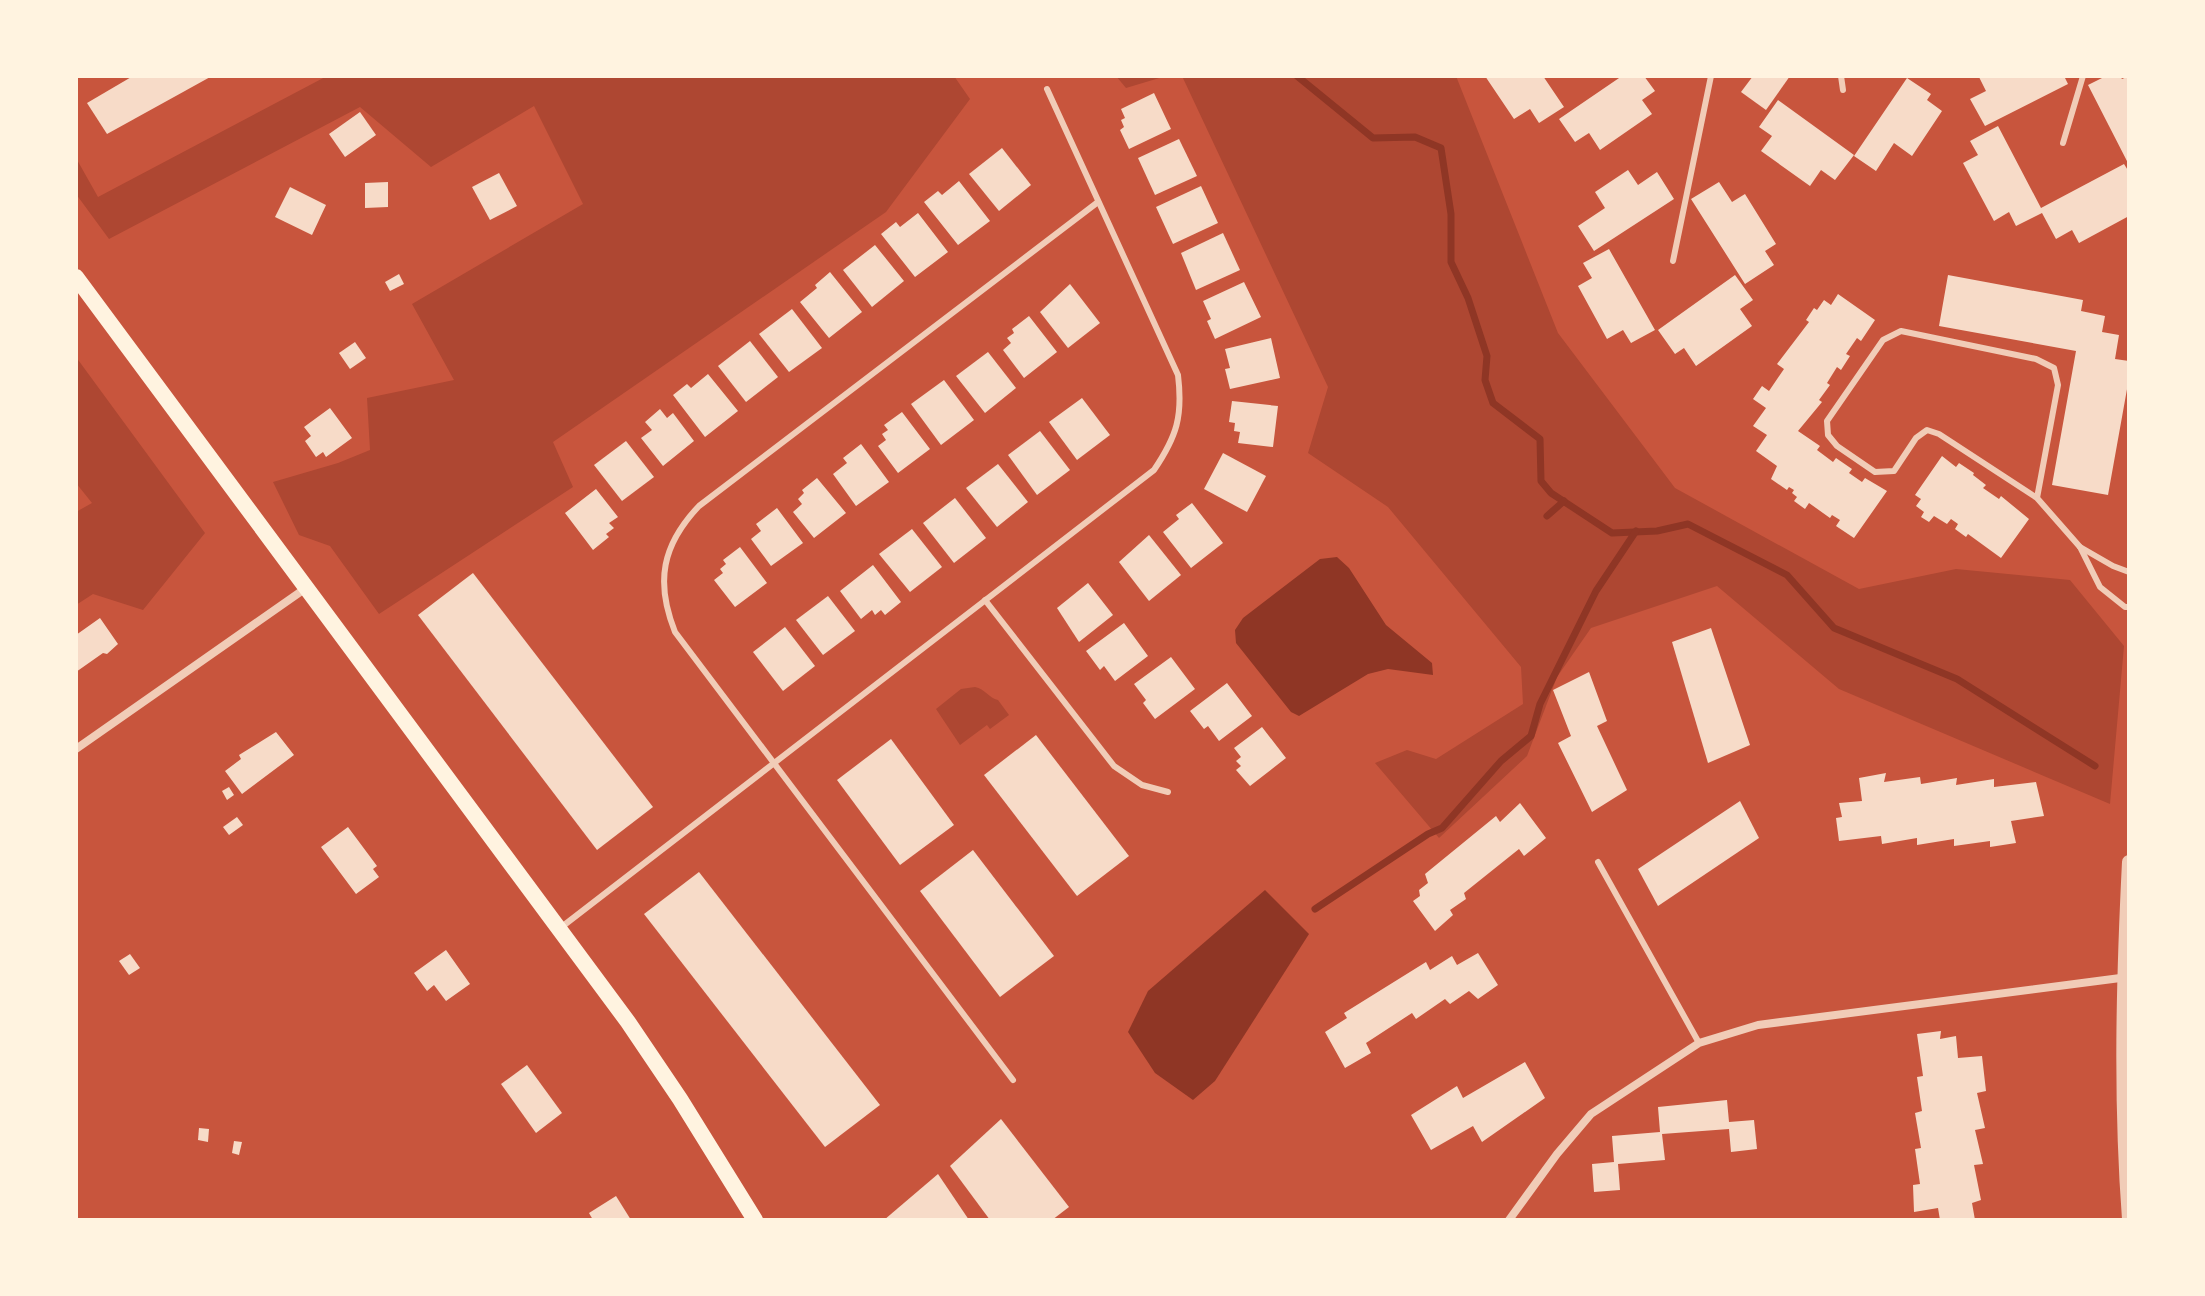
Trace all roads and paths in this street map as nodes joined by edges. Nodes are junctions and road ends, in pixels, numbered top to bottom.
1 (1711, 76) edge
2 (1841, 76) edge
3 (2083, 76) edge
4 (1047, 89) dead end
5 (1843, 90) dead end
6 (2063, 143) dead end
7 (1098, 202) junction
8 (1673, 261) dead end
9 (76, 277) edge
10 (2037, 498) junction
11 (2080, 547) junction
12 (2129, 572) edge
13 (306, 588) junction
14 (985, 600) junction
15 (2129, 607) edge
16 (76, 749) edge
17 (773, 762) junction
18 (1168, 792) dead end
19 (1598, 862) dead end
20 (2129, 862) edge
21 (559, 929) junction
22 (2126, 977) edge
23 (1699, 1043) junction
24 (1013, 1080) dead end
25 (2129, 1219) edge
26 (755, 1220) edge
27 (1509, 1220) edge

1 - 8 lane
2 - 5 lane
3 - 6 lane
4 - 7 lane
7 - 14 lane
7 - 17 lane
9 - 13 main road
10 - 10 lane
10 - 11 lane
11 - 12 lane
11 - 15 lane
13 - 16 street
13 - 21 main road
14 - 17 lane
14 - 18 lane
17 - 21 lane
17 - 24 lane
19 - 23 lane
20 - 22 street
21 - 26 main road
22 - 23 street
22 - 25 street
23 - 27 street

